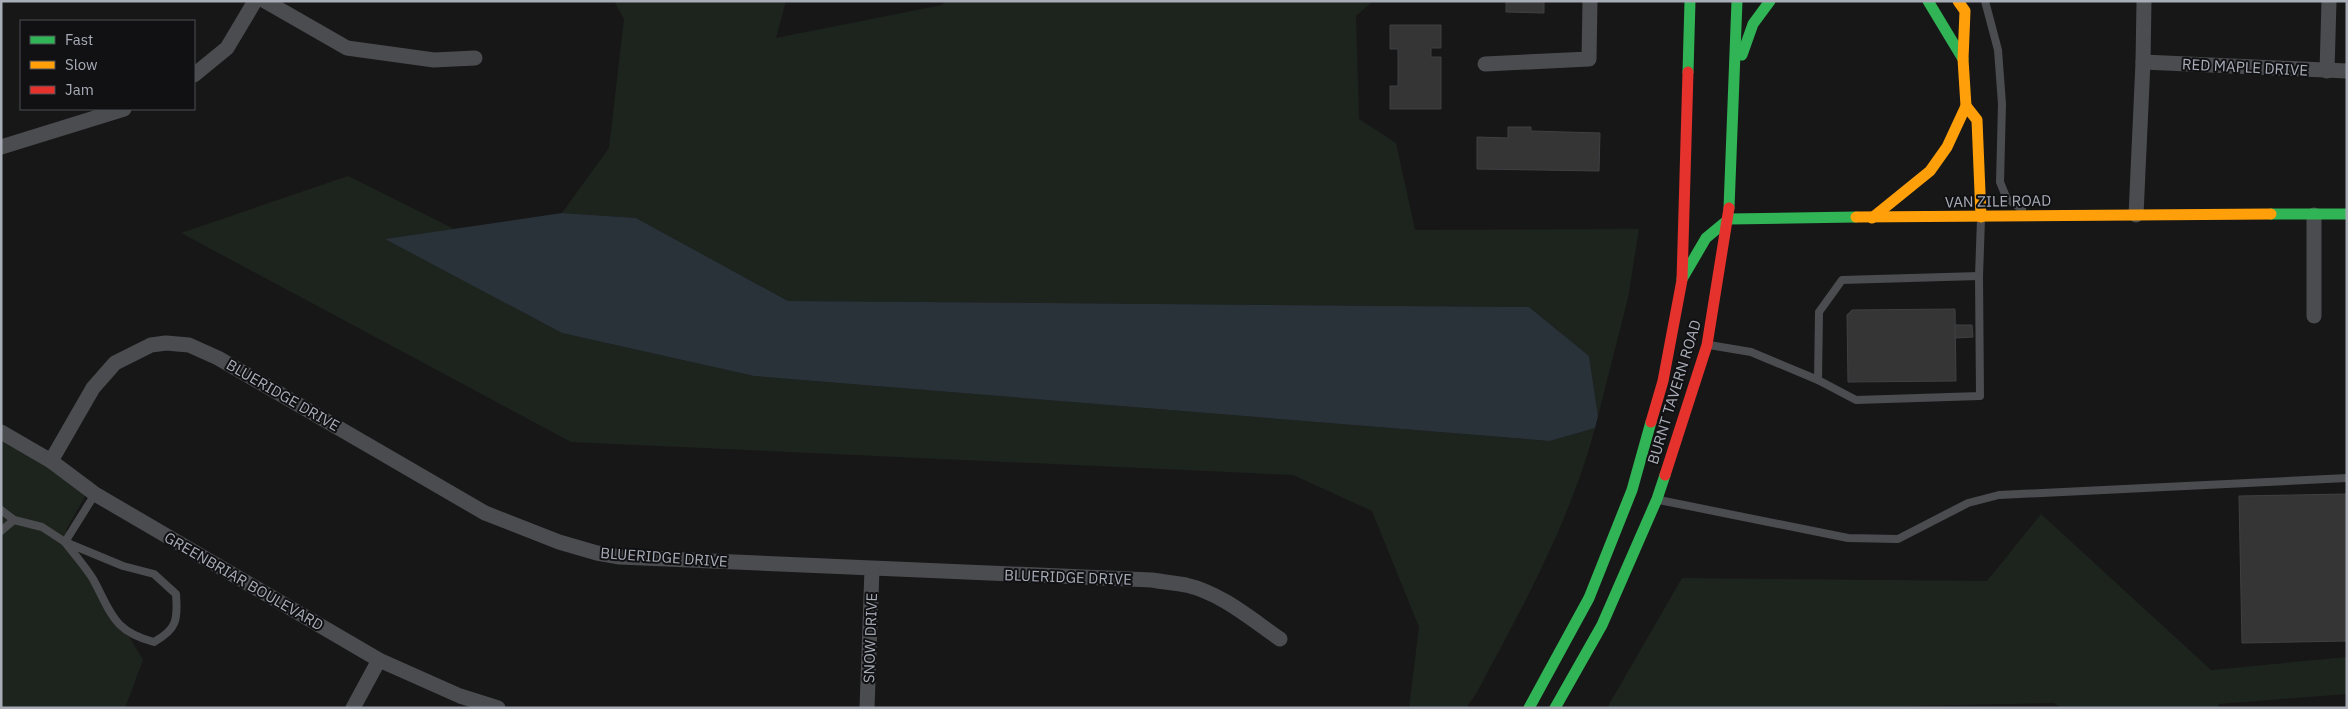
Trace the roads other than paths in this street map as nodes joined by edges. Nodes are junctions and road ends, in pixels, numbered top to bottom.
1 (255, 1) edge
2 (265, 1) edge
3 (1590, 1) edge
4 (1690, 1) edge
5 (1737, 1) edge
6 (1770, 1) edge
7 (1928, 1) edge
8 (1958, 1) edge
9 (1985, 1) edge
10 (2144, 1) edge
11 (2329, 1) edge
12 (475, 58) dead end
13 (1963, 59) junction
14 (2143, 62) junction
15 (1485, 64) dead end
16 (2327, 71) junction
17 (2347, 71) edge
18 (1735, 73) junction
19 (195, 75) edge
20 (1966, 106) junction
21 (121, 110) edge
22 (1, 147) edge
23 (2347, 214) edge
24 (2030, 215) junction
25 (2136, 215) junction
26 (2314, 215) junction
27 (1981, 217) junction
28 (1872, 218) junction
29 (1729, 219) junction
30 (1979, 276) junction
31 (1682, 280) junction
32 (2314, 316) dead end
33 (1707, 345) junction
34 (1818, 380) junction
35 (1, 432) edge
36 (51, 461) junction
37 (2347, 478) edge
38 (95, 494) junction
39 (1657, 499) junction
40 (1, 510) edge
41 (14, 520) junction
42 (1, 531) edge
43 (65, 542) junction
44 (872, 569) junction
45 (1280, 639) dead end
46 (379, 660) junction
47 (353, 708) edge
48 (498, 708) edge
49 (867, 708) edge
50 (1529, 708) edge
51 (1555, 708) edge

1 - 19 street
2 - 12 street
3 - 15 street
4 - 31 main road, BURNT TAVERN ROAD
5 - 18 main road, BURNT TAVERN ROAD
6 - 18 main road
7 - 13 main road
8 - 13 main road
9 - 24 lane
10 - 14 street
11 - 16 street
13 - 20 main road
14 - 16 street, RED MAPLE DRIVE
14 - 25 street
16 - 17 street, RED MAPLE DRIVE
18 - 29 main road, BURNT TAVERN ROAD
20 - 27 main road
20 - 28 main road
21 - 22 street
23 - 26 main road, VAN ZILE ROAD
24 - 25 main road, VAN ZILE ROAD
24 - 27 main road, VAN ZILE ROAD
25 - 26 main road, VAN ZILE ROAD
26 - 32 street
27 - 28 main road, VAN ZILE ROAD
27 - 30 lane
28 - 29 main road, VAN ZILE ROAD
29 - 31 main road
29 - 33 main road, BURNT TAVERN ROAD
30 - 34 lane
30 - 34 lane
31 - 50 main road, BURNT TAVERN ROAD
33 - 34 lane
33 - 39 main road, BURNT TAVERN ROAD
35 - 36 street, GREENBRIAR BOULEVARD
36 - 38 street, GREENBRIAR BOULEVARD
36 - 44 street, BLUERIDGE DRIVE
37 - 39 lane
38 - 43 lane
38 - 46 street, GREENBRIAR BOULEVARD
39 - 51 main road, BURNT TAVERN ROAD
40 - 41 lane
41 - 42 lane
41 - 43 lane
43 - 43 lane
44 - 45 street, BLUERIDGE DRIVE
44 - 49 street, SNOW DRIVE
46 - 47 street
46 - 48 street, GREENBRIAR BOULEVARD

